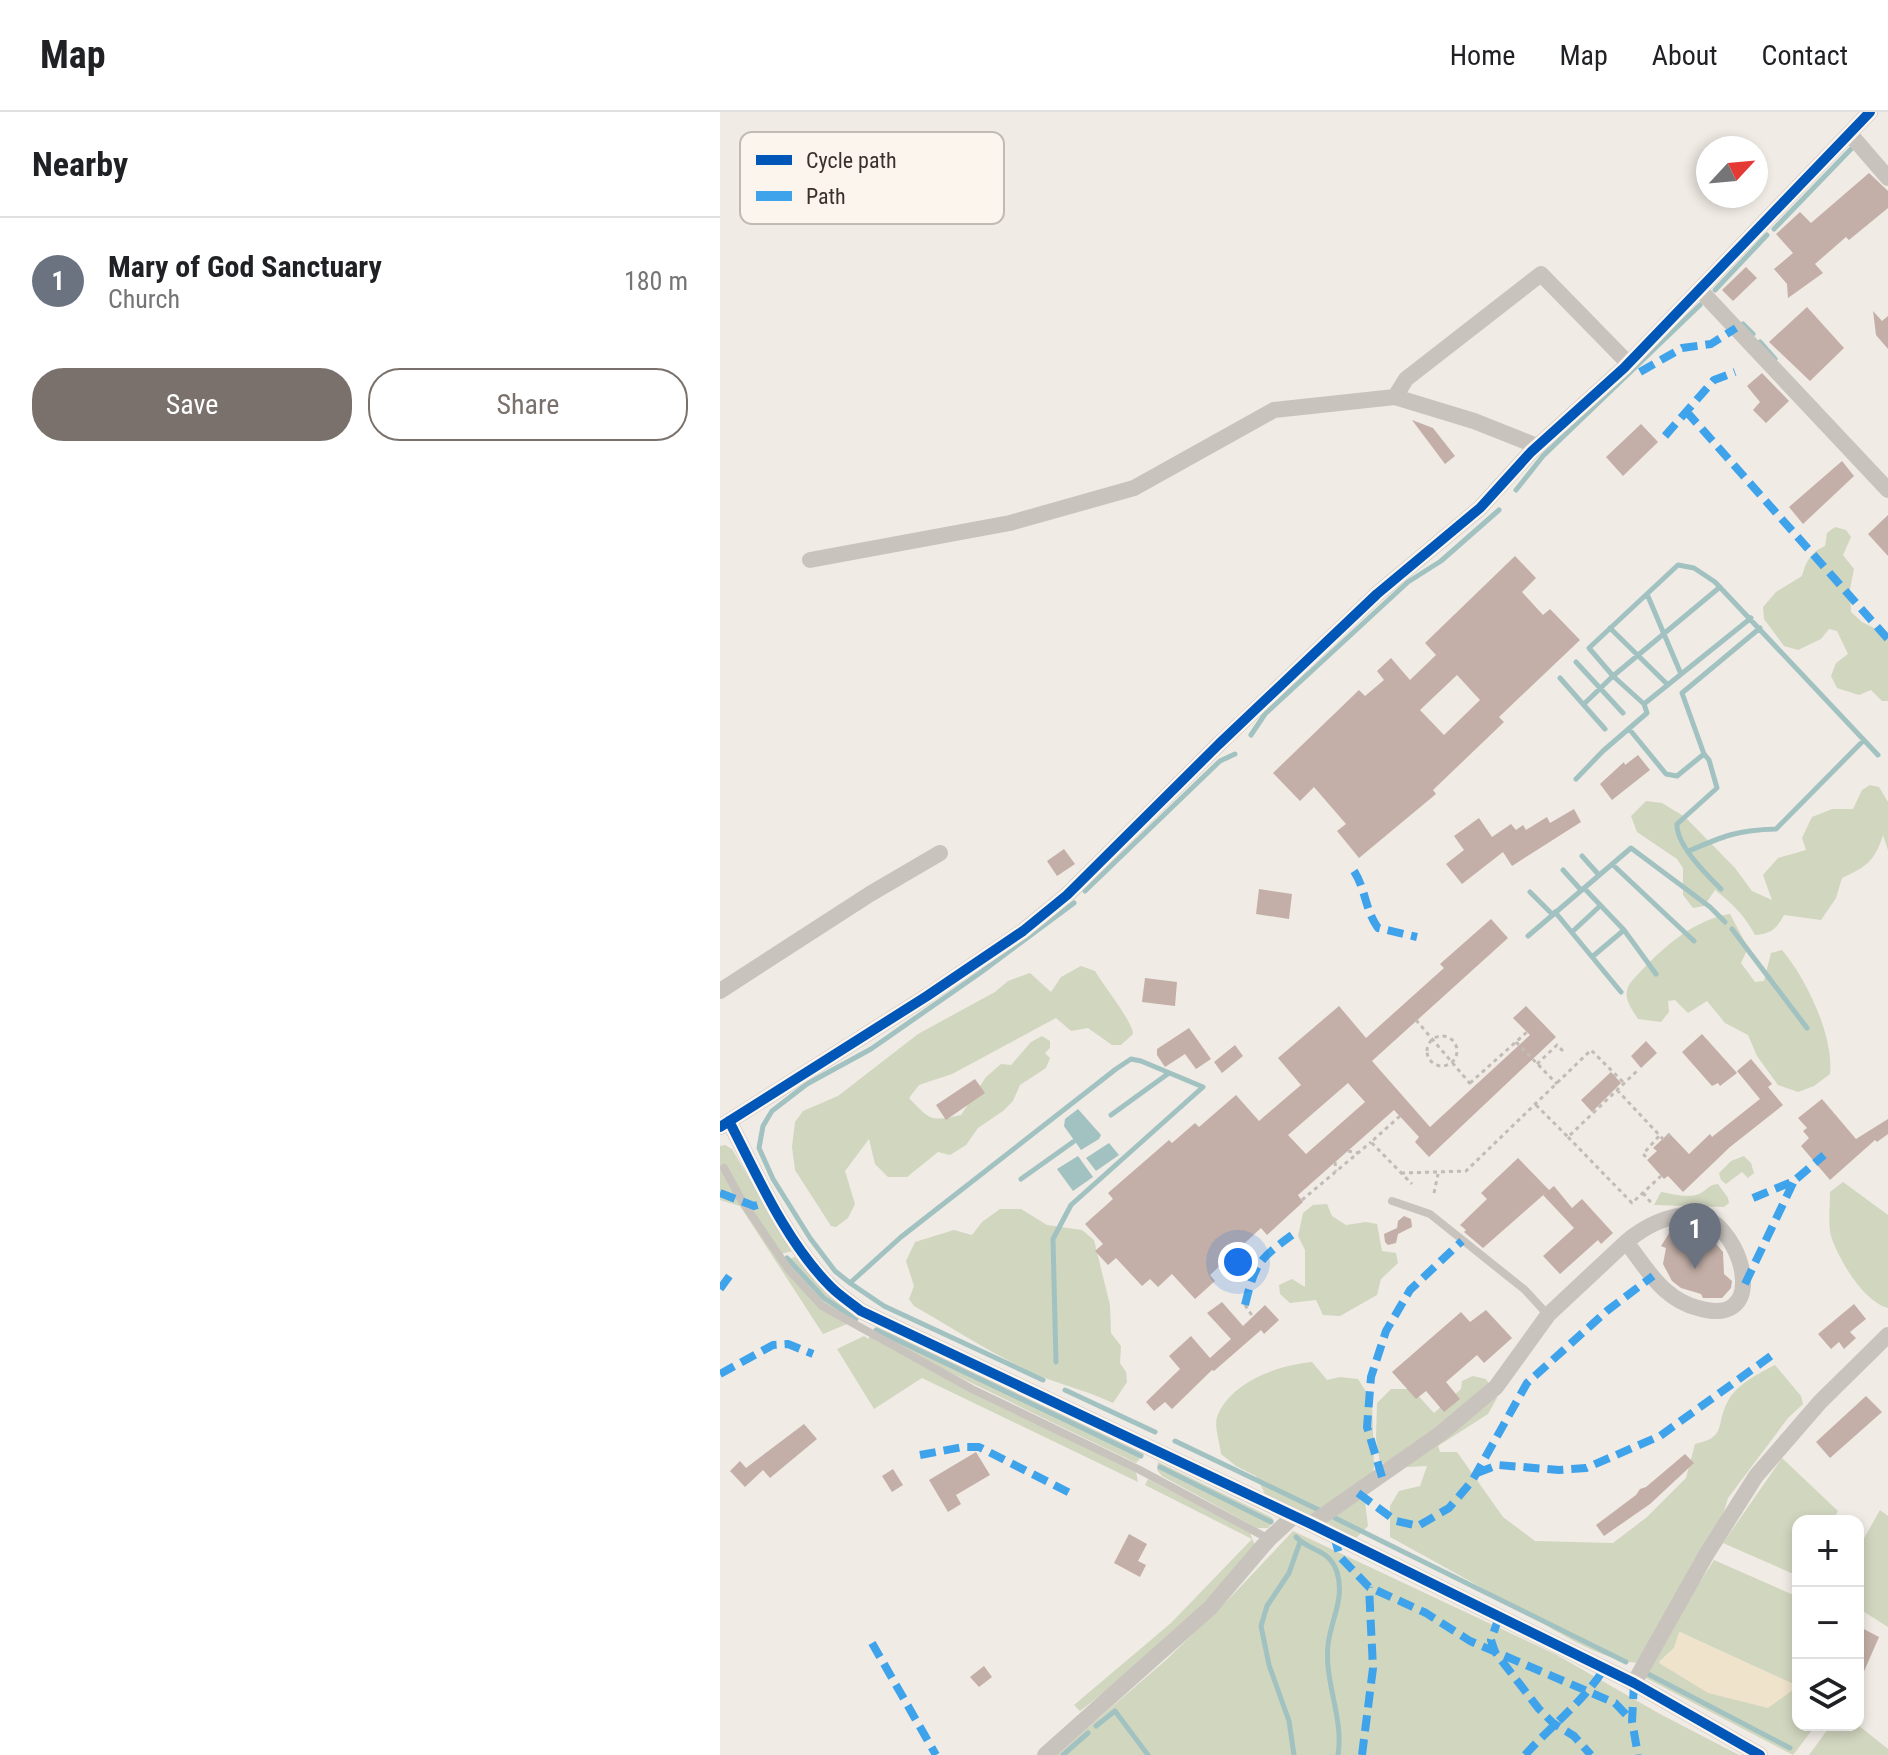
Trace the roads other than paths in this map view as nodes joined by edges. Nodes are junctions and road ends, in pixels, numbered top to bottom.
1 (1870, 112) edge
2 (1850, 134) junction
3 (1888, 178) edge
4 (1700, 290) junction
5 (1628, 363) junction
6 (1395, 397) junction
7 (1537, 446) junction
8 (1888, 490) edge
9 (810, 560) dead end
10 (940, 853) dead end
11 (720, 991) edge
12 (725, 1124) edge
13 (724, 1168) dead end
14 (1392, 1201) dead end
15 (1626, 1242) junction
16 (1548, 1315) junction
17 (1888, 1335) edge
18 (1294, 1516) junction
19 (1311, 1524) junction
20 (1269, 1539) junction
21 (1634, 1683) junction
22 (1045, 1755) edge
23 (1760, 1755) edge

1 - 2 street
2 - 3 street
2 - 4 street
4 - 5 street
4 - 8 street
5 - 6 street
5 - 7 street
6 - 7 street
6 - 9 street
7 - 12 street
10 - 11 street
12 - 18 street
13 - 20 lane
14 - 16 lane
15 - 15 street
15 - 16 street
16 - 19 street
17 - 21 street
18 - 19 street
18 - 20 street
19 - 21 street
20 - 22 street
21 - 23 street

